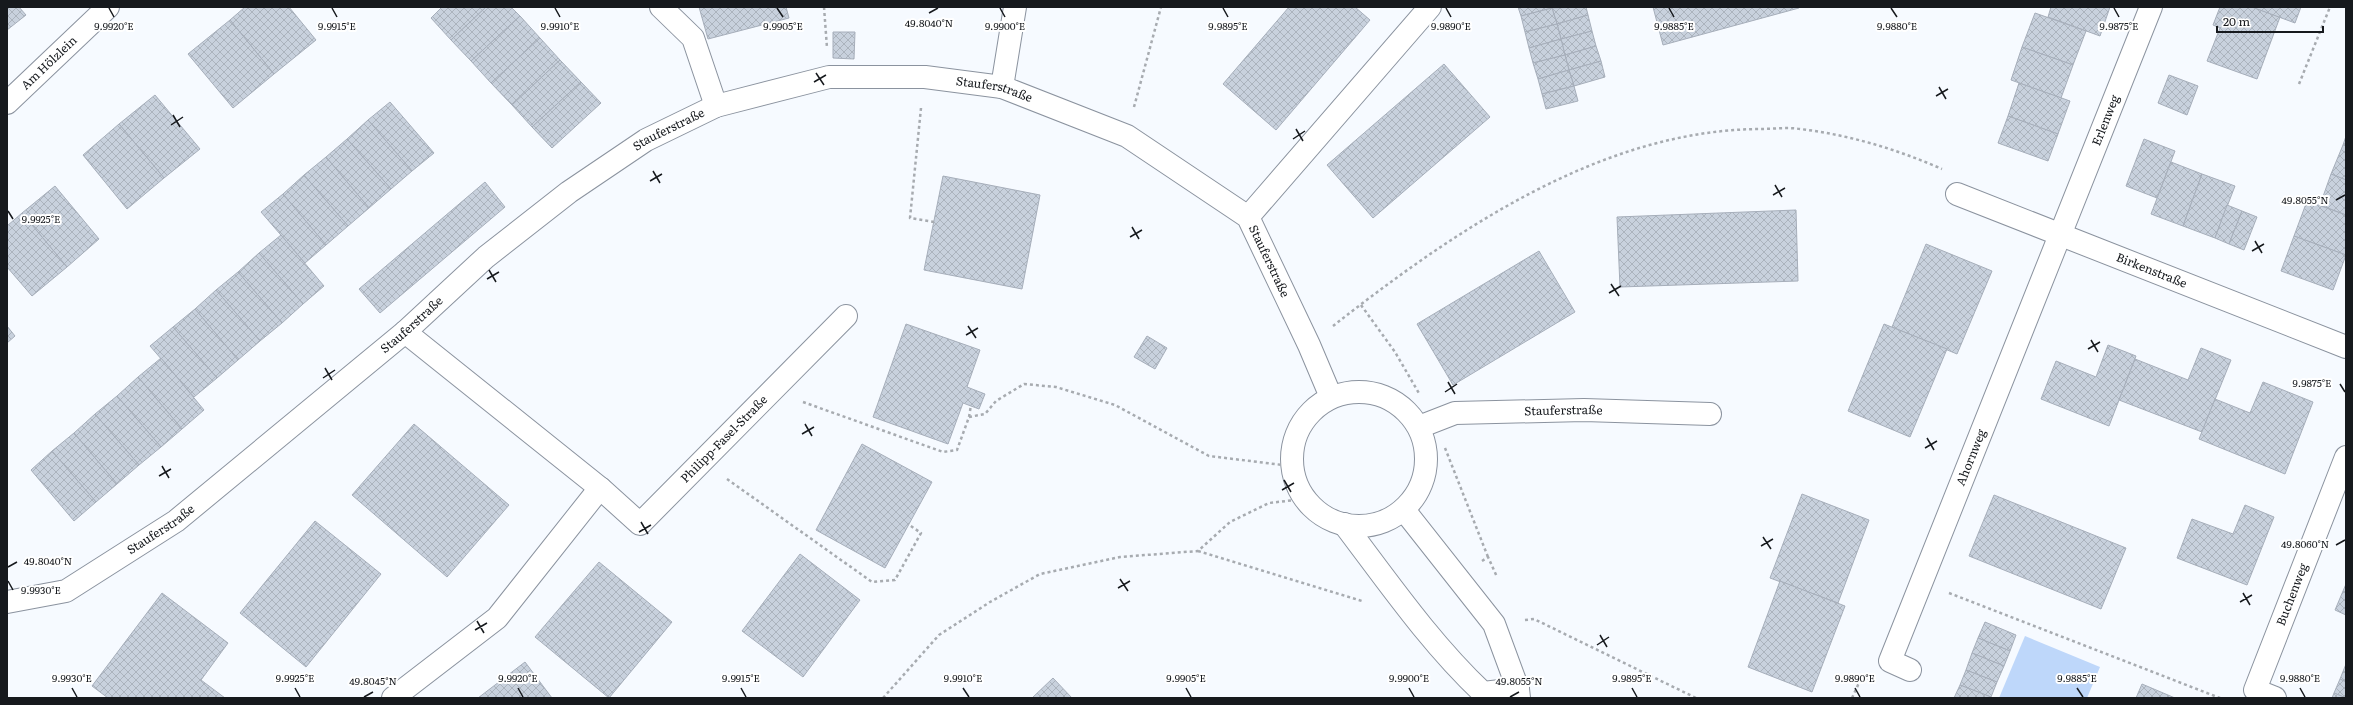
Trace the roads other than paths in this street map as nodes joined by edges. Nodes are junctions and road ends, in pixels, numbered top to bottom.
1 (108, 7) edge
2 (661, 7) edge
3 (1015, 7) edge
4 (1430, 7) edge
5 (2151, 7) edge
6 (1002, 86) junction
7 (7, 103) edge
8 (716, 106) junction
9 (1957, 194) road end
10 (1248, 217) junction
11 (2062, 234) junction
12 (846, 316) dead end
13 (405, 332) junction
14 (2346, 347) edge
15 (1331, 397) junction
16 (1710, 414) dead end
17 (1419, 427) junction
18 (2346, 457) edge
19 (600, 488) junction
20 (1404, 510) junction
21 (1344, 524) junction
22 (7, 602) edge
23 (1910, 670) dead end
24 (1518, 693) edge
25 (393, 698) edge
26 (2275, 698) edge

1 - 7 street, Am Hölzlein
2 - 8 street
3 - 6 street
4 - 10 street
5 - 11 street, Erlenweg
6 - 8 street, Stauferstraße
6 - 10 street, Stauferstraße
8 - 13 street, Stauferstraße
9 - 11 street, Birkenstraße
10 - 15 street, Stauferstraße
11 - 14 street, Birkenstraße
11 - 23 street, Ahornweg
12 - 19 street, Philipp-Fasel-Straße
13 - 19 street, Philipp-Fasel-Straße
13 - 22 street, Stauferstraße
15 - 17 street
15 - 21 street
16 - 17 street, Stauferstraße
17 - 20 street
18 - 26 street, Buchenweg
19 - 25 street
20 - 21 street
20 - 24 street
21 - 24 street

